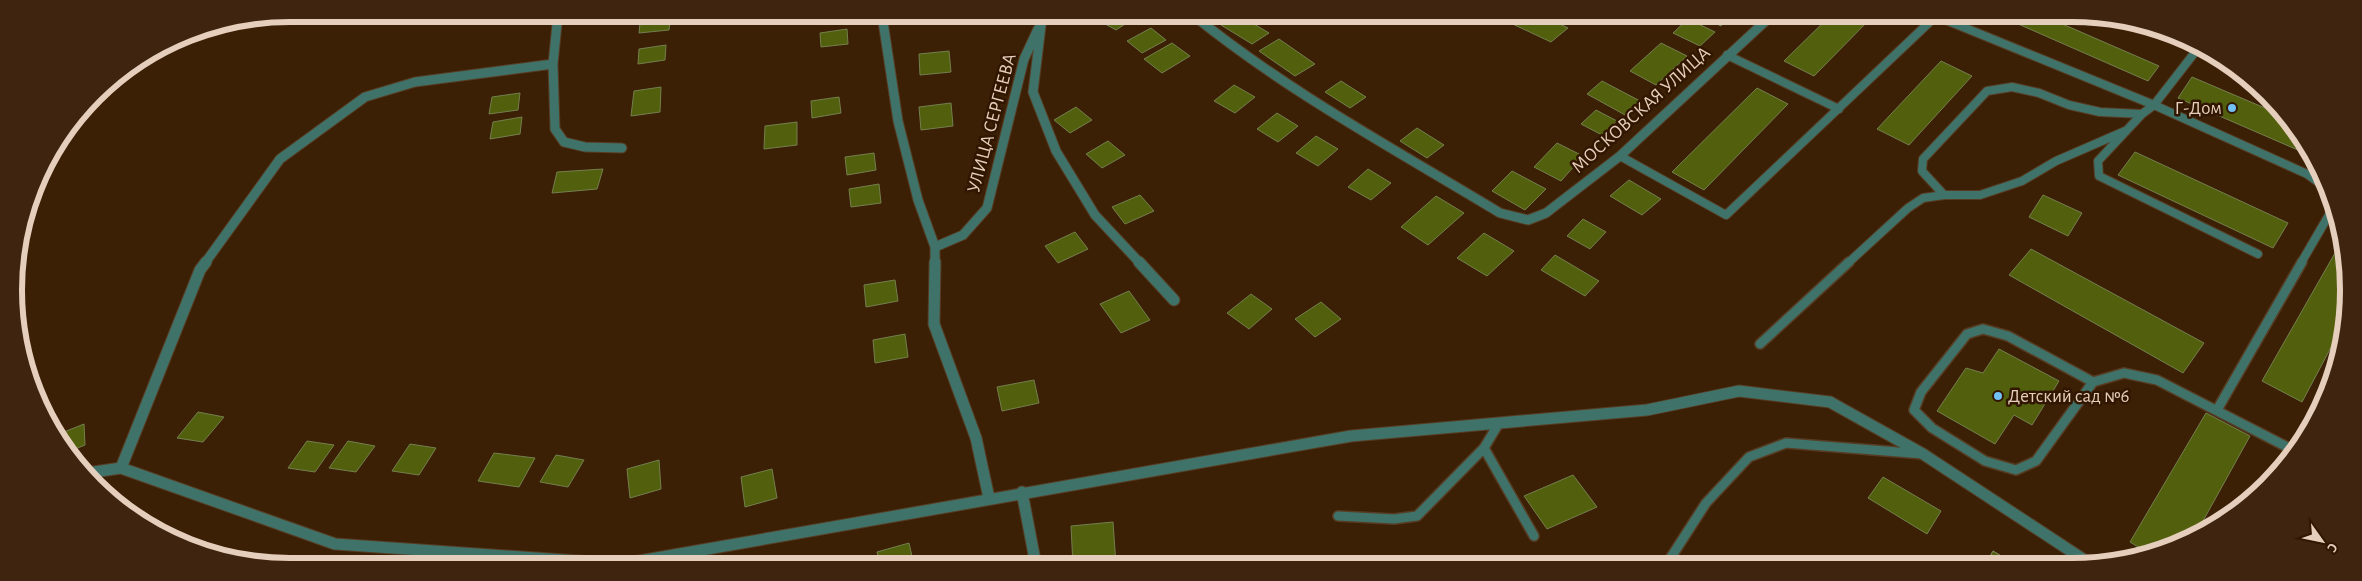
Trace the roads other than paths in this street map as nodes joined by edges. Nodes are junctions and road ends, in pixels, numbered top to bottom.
1 (557, 22) edge
2 (883, 22) edge
3 (1041, 22) edge
4 (1043, 22) edge
5 (1202, 22) edge
6 (1764, 22) edge
7 (1930, 22) edge
8 (1951, 22) edge
9 (2195, 52) edge
10 (1727, 55) junction
11 (553, 64) junction
12 (2154, 105) junction
13 (1839, 109) junction
14 (2142, 114) junction
15 (2125, 131) junction
16 (622, 148) dead end
17 (1620, 156) junction
18 (2316, 180) edge
19 (1944, 195) junction
20 (2329, 218) edge
21 (935, 247) junction
22 (2258, 254) dead end
23 (1174, 300) dead end
24 (1760, 344) dead end
25 (2092, 382) junction
26 (2217, 410) junction
27 (1499, 423) junction
28 (2289, 447) edge
29 (1484, 448) junction
30 (1923, 454) junction
31 (121, 468) junction
32 (94, 472) edge
33 (1022, 492) junction
34 (989, 498) junction
35 (1338, 516) dead end
36 (1534, 536) dead end
37 (536, 558) edge
38 (655, 558) edge
39 (1035, 558) edge
40 (1671, 558) edge
41 (2081, 558) edge

1 - 11 street
2 - 21 street
3 - 21 street, УЛИЦА СЕРГЕЕВА
4 - 23 street
5 - 17 street, МОСКОВСКАЯ УЛИЦА
6 - 10 street, МОСКОВСКАЯ УЛИЦА
7 - 13 lane
8 - 12 lane
9 - 12 lane
10 - 13 lane
10 - 17 street, МОСКОВСКАЯ УЛИЦА
11 - 16 street
11 - 31 street
12 - 14 lane
12 - 18 lane
13 - 17 lane
14 - 15 lane
14 - 19 lane
15 - 19 lane
15 - 22 lane
19 - 24 lane
20 - 26 lane
21 - 34 street
25 - 25 lane
25 - 26 lane
26 - 28 lane
27 - 29 lane
27 - 30 street
27 - 33 street
29 - 35 lane
29 - 36 lane
30 - 40 lane
30 - 41 street
31 - 32 street
31 - 37 street
33 - 34 street
33 - 39 street
34 - 38 street

